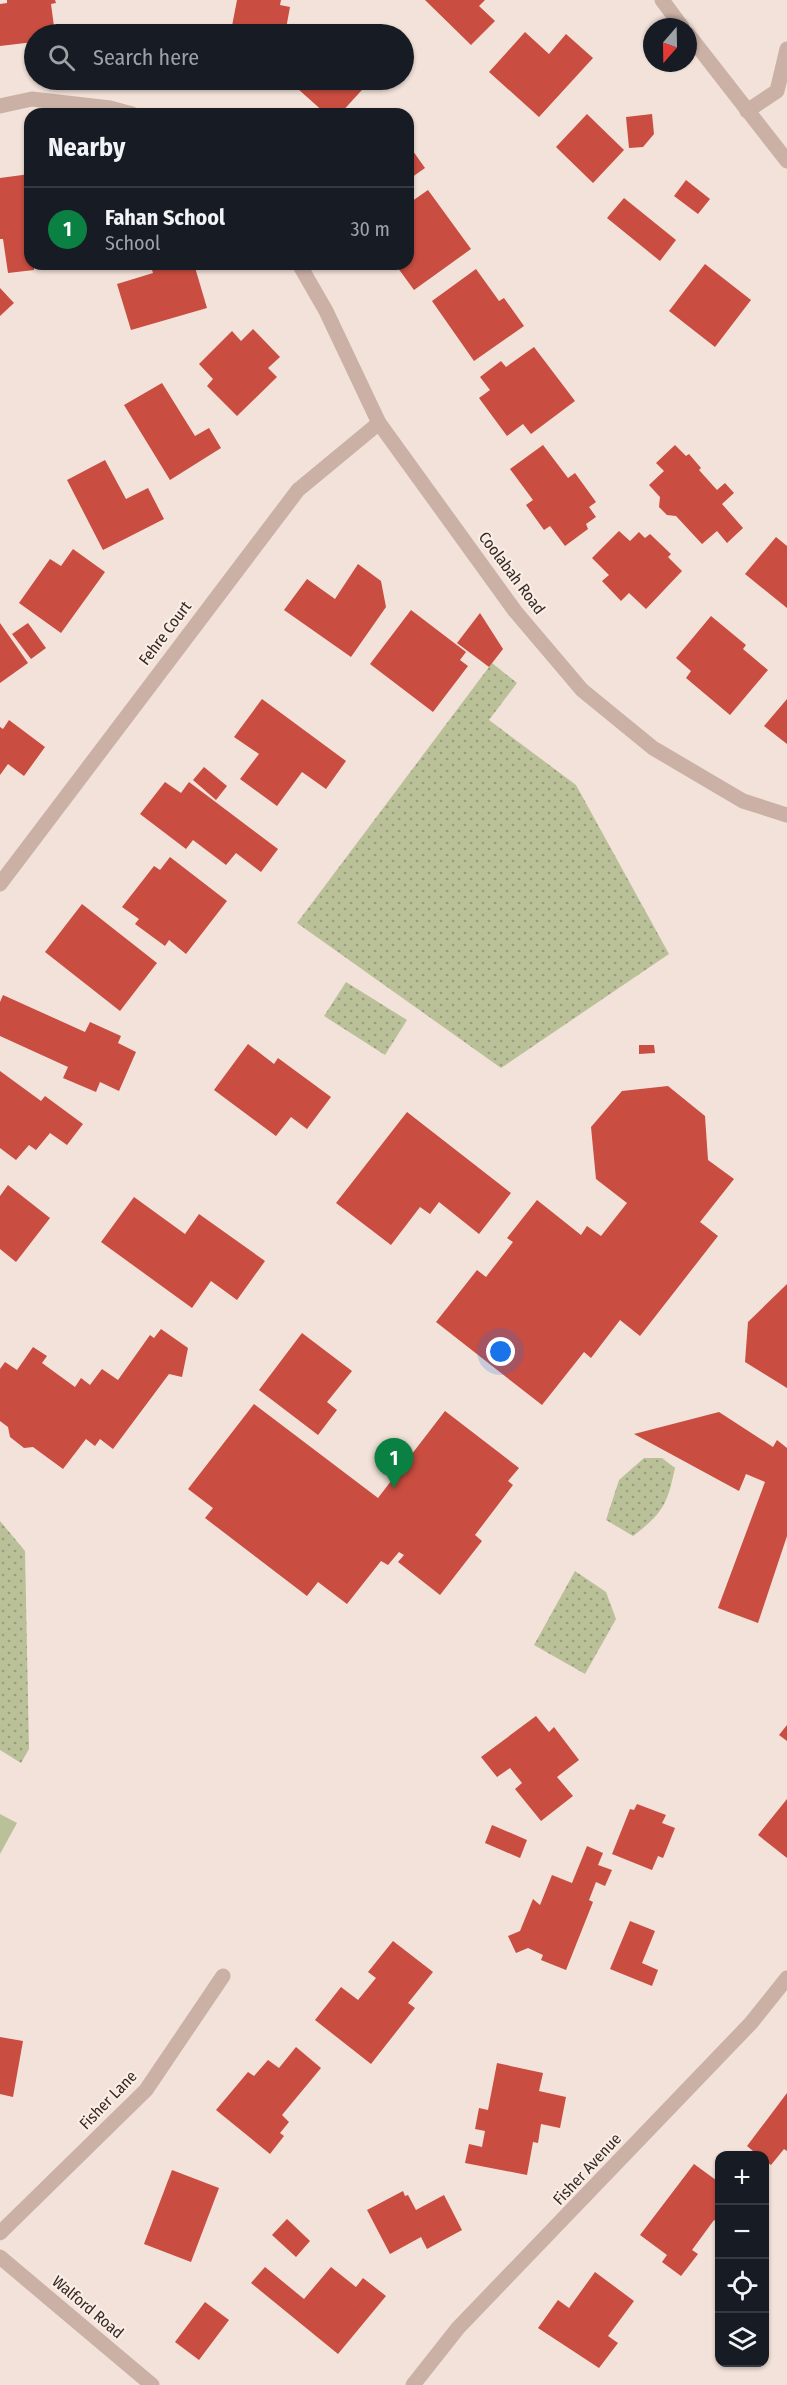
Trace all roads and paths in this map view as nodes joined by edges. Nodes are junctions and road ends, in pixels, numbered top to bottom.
1 (662, 0) edge
2 (675, 18) edge
3 (697, 46) edge
4 (787, 49) edge
5 (0, 106) edge
6 (110, 108) edge
7 (747, 111) junction
8 (787, 160) edge
9 (302, 270) edge
10 (379, 423) junction
11 (787, 815) edge
12 (0, 884) edge
13 (223, 1976) dead end
14 (787, 1978) edge
15 (0, 2234) edge
16 (0, 2257) edge
17 (152, 2385) edge
18 (413, 2385) edge

1 - 2 street
3 - 7 street
4 - 7 street
5 - 6 street
7 - 8 street
9 - 10 street, Coolabah Road
10 - 11 street, Coolabah Road
10 - 12 street, Fehre Court
13 - 15 street, Fisher Lane
14 - 18 street, Fisher Avenue
16 - 17 street, Walford Road

